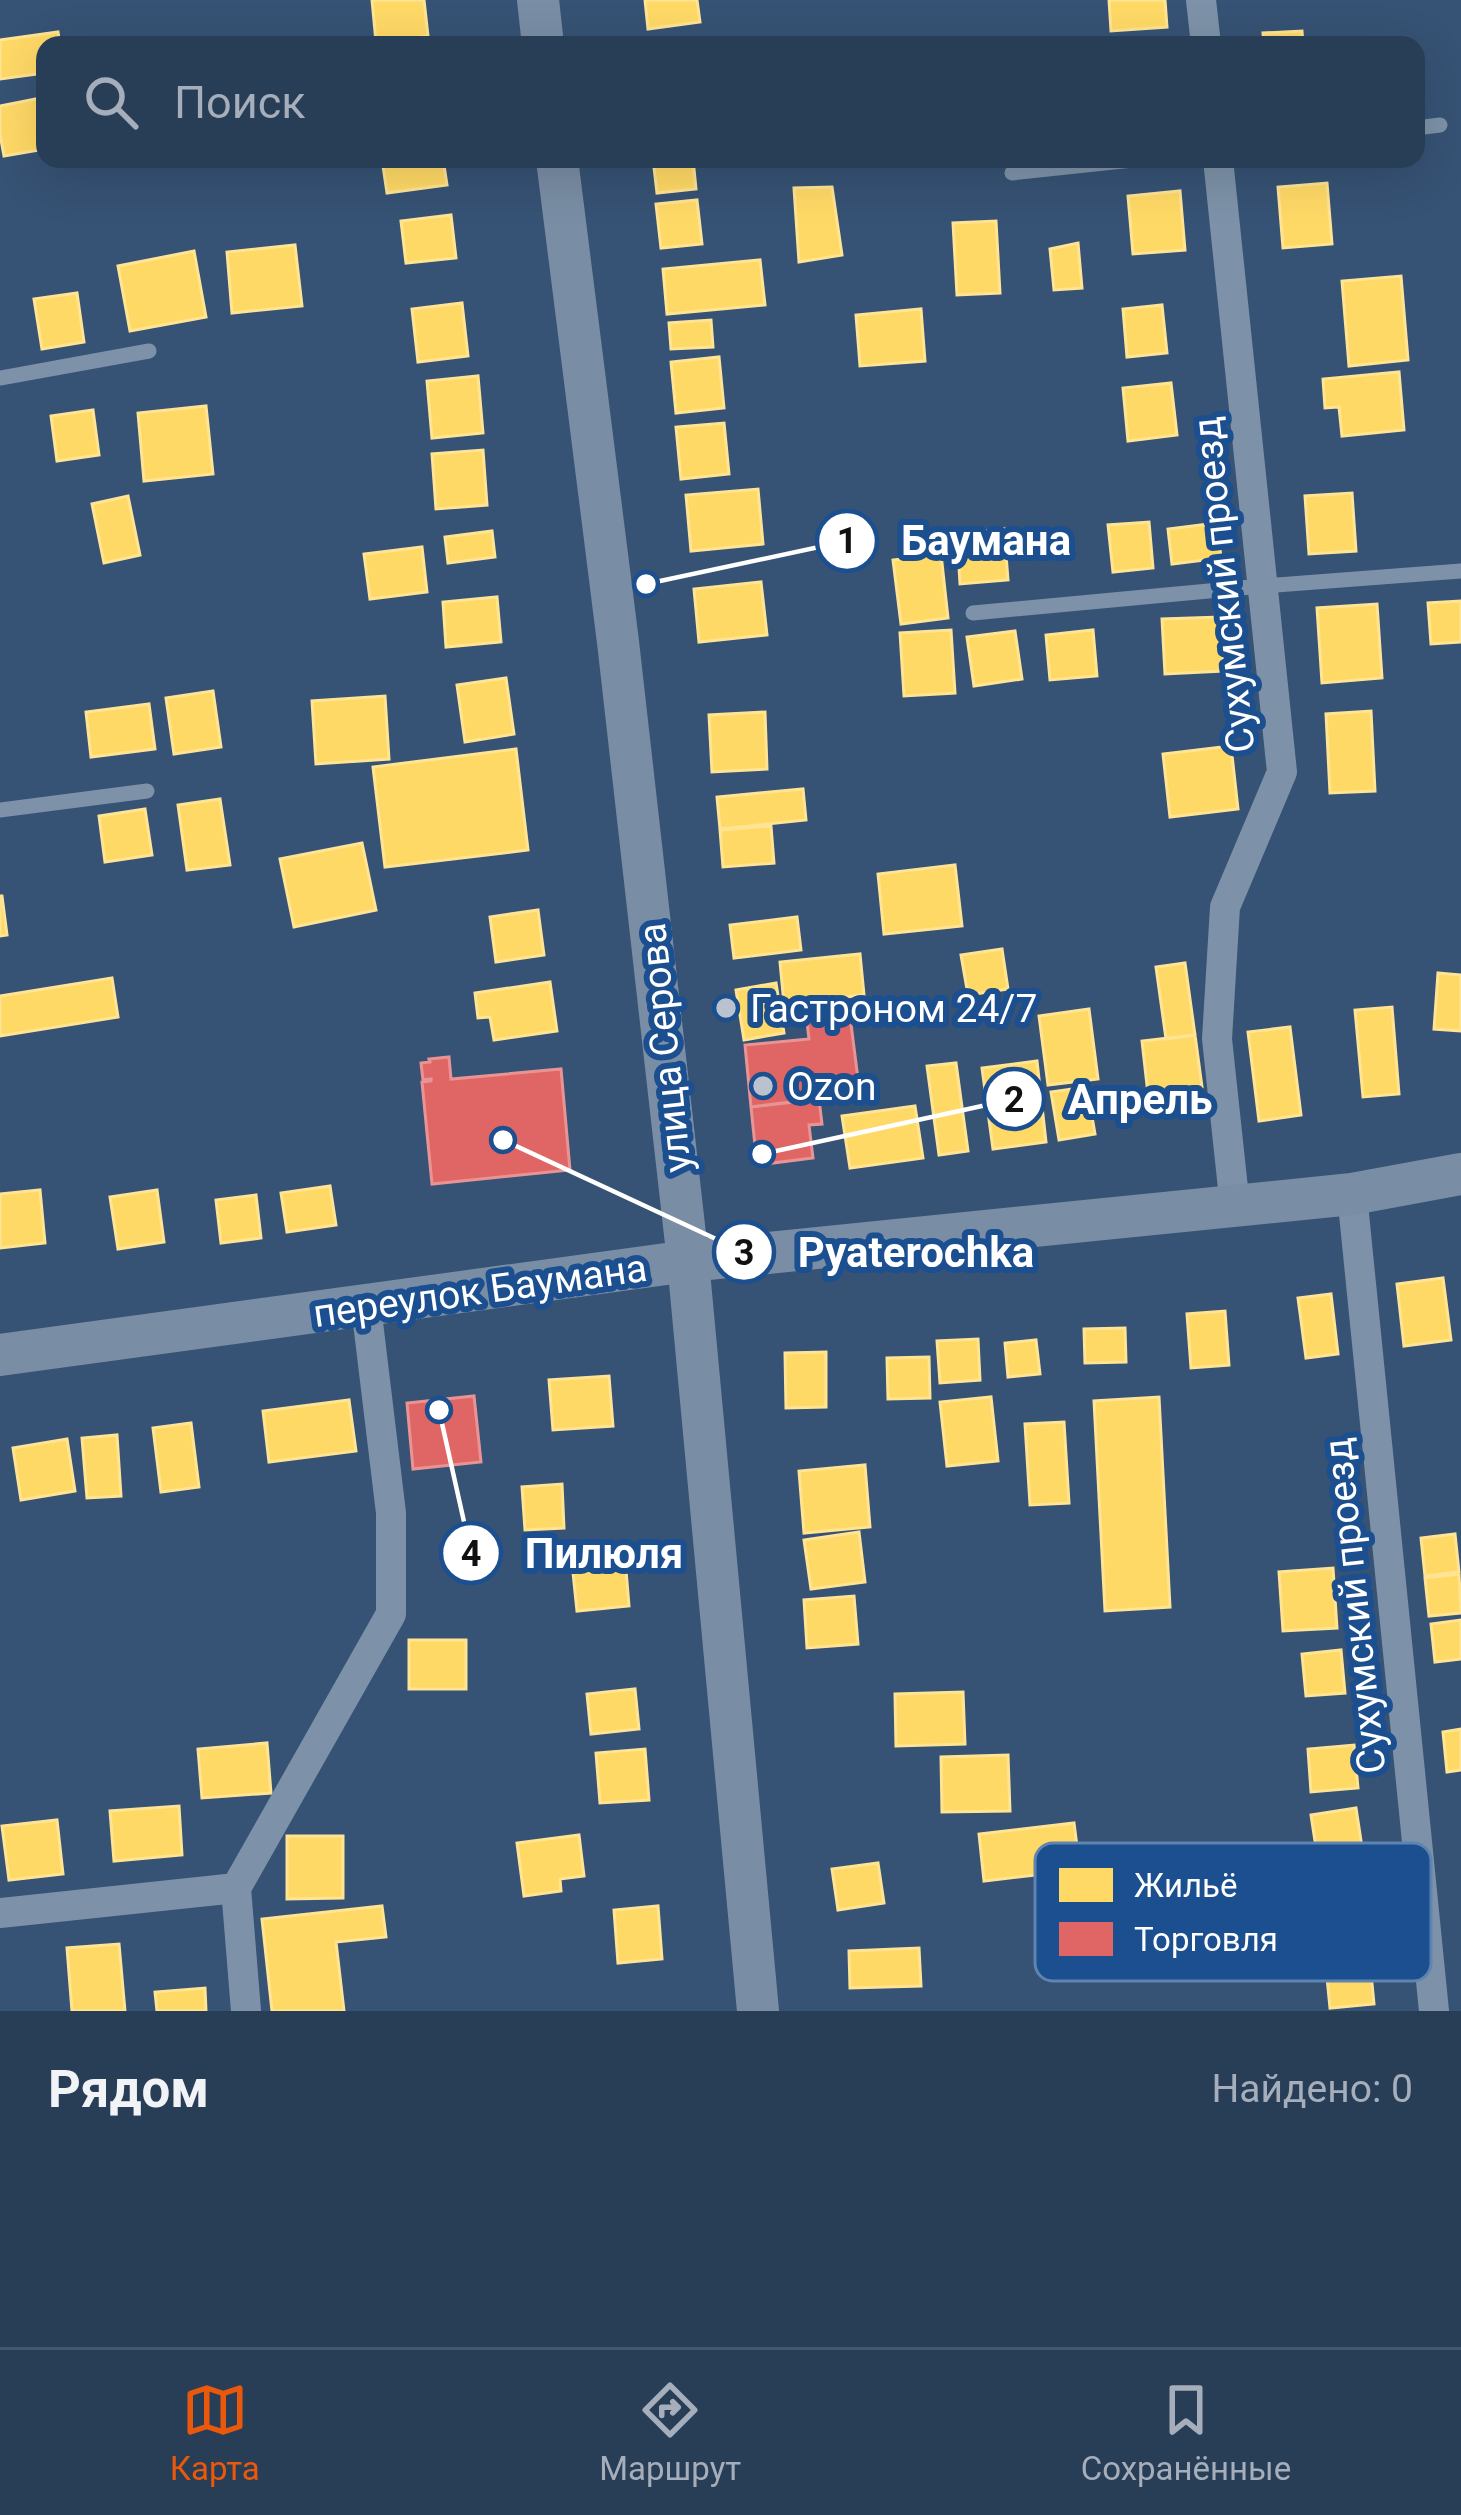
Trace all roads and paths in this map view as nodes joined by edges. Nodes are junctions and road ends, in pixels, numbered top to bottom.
1 (538, 0) edge
2 (1201, 0) edge
3 (542, 36) edge
4 (1205, 36) edge
5 (1440, 125) dead end
6 (1425, 127) edge
7 (558, 168) edge
8 (1058, 168) edge
9 (1219, 168) edge
10 (1012, 173) dead end
11 (149, 351) dead end
12 (0, 378) edge
13 (1461, 571) edge
14 (1262, 586) junction
15 (973, 613) dead end
16 (147, 791) dead end
17 (0, 810) edge
18 (1461, 1174) edge
19 (1352, 1194) junction
20 (1235, 1207) junction
21 (688, 1261) junction
22 (366, 1306) junction
23 (0, 1355) edge
24 (1417, 1843) edge
25 (236, 1888) junction
26 (0, 1913) edge
27 (1431, 1981) edge
28 (246, 2011) edge
29 (758, 2011) edge
30 (1434, 2011) edge

1 - 3 main road
2 - 4 street
5 - 6 lane
7 - 21 main road, улица Серова
8 - 10 lane
9 - 14 street, Сухумский проезд
11 - 12 lane
13 - 14 lane
14 - 15 lane
14 - 20 street, Сухумский проезд
16 - 17 lane
18 - 19 main road, переулок Баумана
19 - 20 main road, переулок Баумана
19 - 24 street, Сухумский проезд
20 - 21 main road, переулок Баумана
21 - 22 main road, переулок Баумана
21 - 29 main road, улица Серова
22 - 23 main road, переулок Баумана
22 - 25 street
25 - 26 street
25 - 28 street
27 - 30 street, Сухумский проезд

